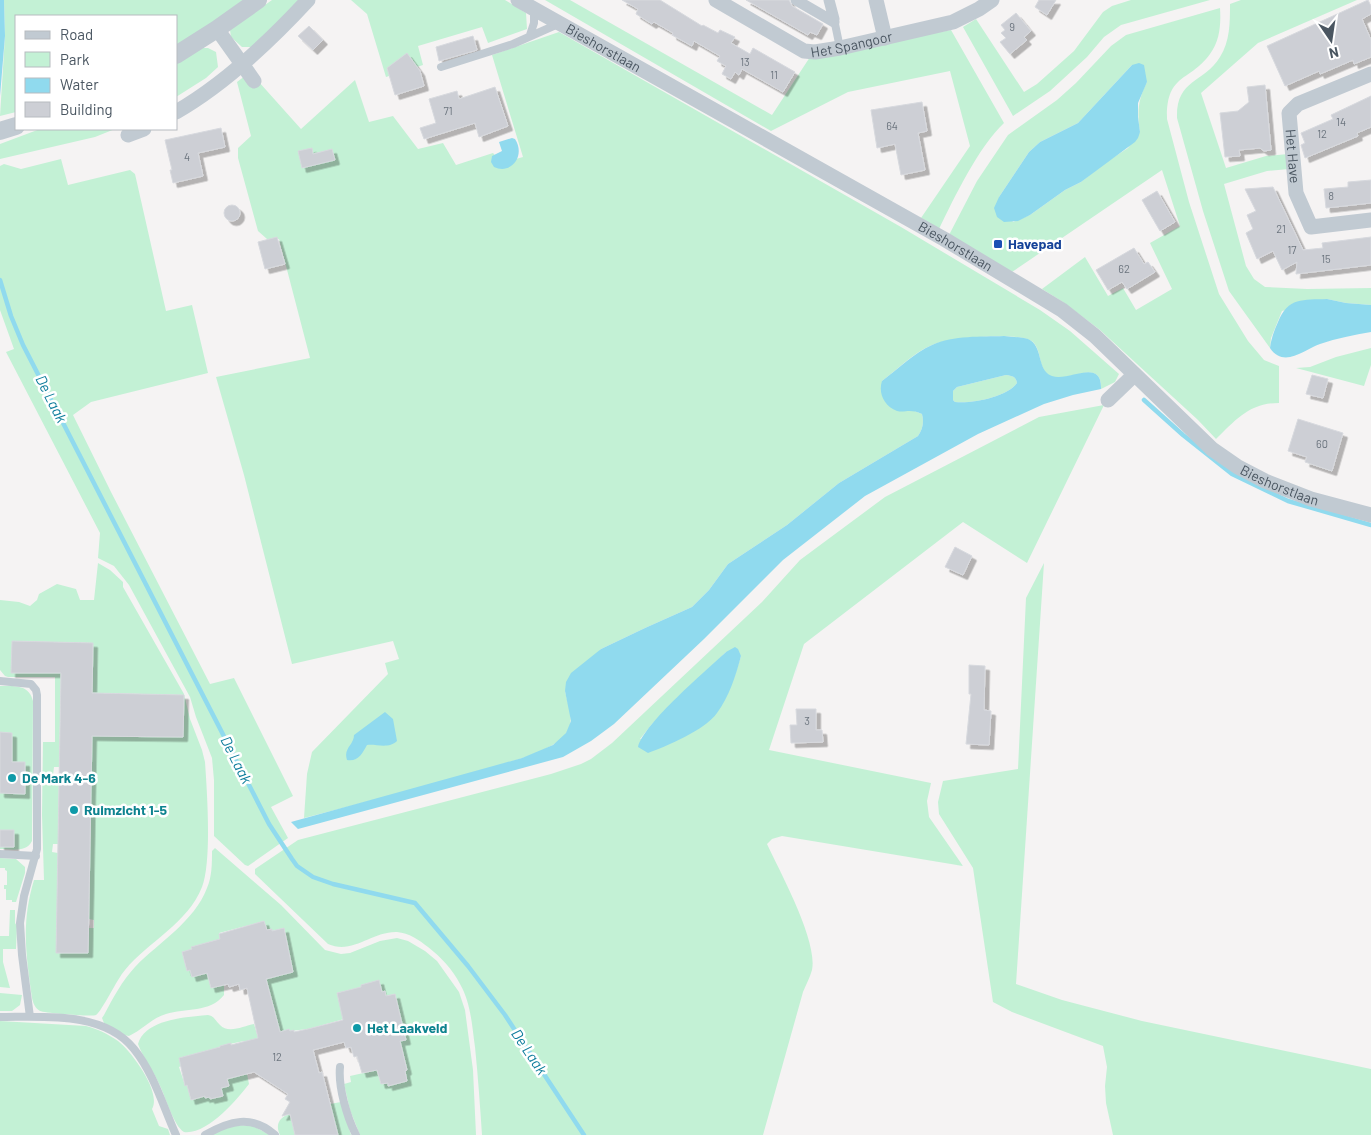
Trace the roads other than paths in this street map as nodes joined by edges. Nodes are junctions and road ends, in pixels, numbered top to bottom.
1 (258, 0) edge
2 (308, 0) edge
3 (518, 0) edge
4 (716, 0) edge
5 (796, 0) edge
6 (829, 0) edge
7 (876, 0) edge
8 (992, 0) edge
9 (534, 9) junction
10 (834, 21) junction
11 (560, 23) junction
12 (217, 29) junction
13 (530, 35) junction
14 (885, 38) junction
15 (840, 48) junction
16 (178, 54) edge
17 (241, 63) junction
18 (441, 67) dead end
19 (1371, 74) edge
20 (254, 81) dead end
21 (178, 111) edge
22 (15, 126) edge
23 (141, 130) edge
24 (0, 131) edge
25 (128, 135) dead end
26 (1371, 220) edge
27 (1134, 375) junction
28 (1108, 400) dead end
29 (1371, 515) edge
30 (0, 681) edge
31 (0, 854) edge
32 (36, 856) junction
33 (0, 1016) edge
34 (30, 1017) junction
35 (340, 1067) dead end
36 (176, 1135) edge
37 (205, 1135) edge
38 (275, 1135) edge
39 (356, 1135) edge

1 - 12 street
2 - 17 street
3 - 9 street, Bieshorstlaan
4 - 15 street, Het Spangoor
5 - 10 street
6 - 10 street
7 - 14 street
8 - 14 street, Het Spangoor
9 - 11 street, Bieshorstlaan
9 - 13 lane
10 - 15 lane
11 - 13 lane
11 - 27 street, Bieshorstlaan
12 - 16 street
12 - 17 street
13 - 18 lane
14 - 15 street, Het Spangoor
17 - 20 street
17 - 21 street
19 - 26 street, Het Have
22 - 24 street
23 - 25 street
27 - 28 street
27 - 29 street, Bieshorstlaan
30 - 32 lane
31 - 32 lane
32 - 34 lane
33 - 34 lane
34 - 36 lane
35 - 39 lane
37 - 38 lane

